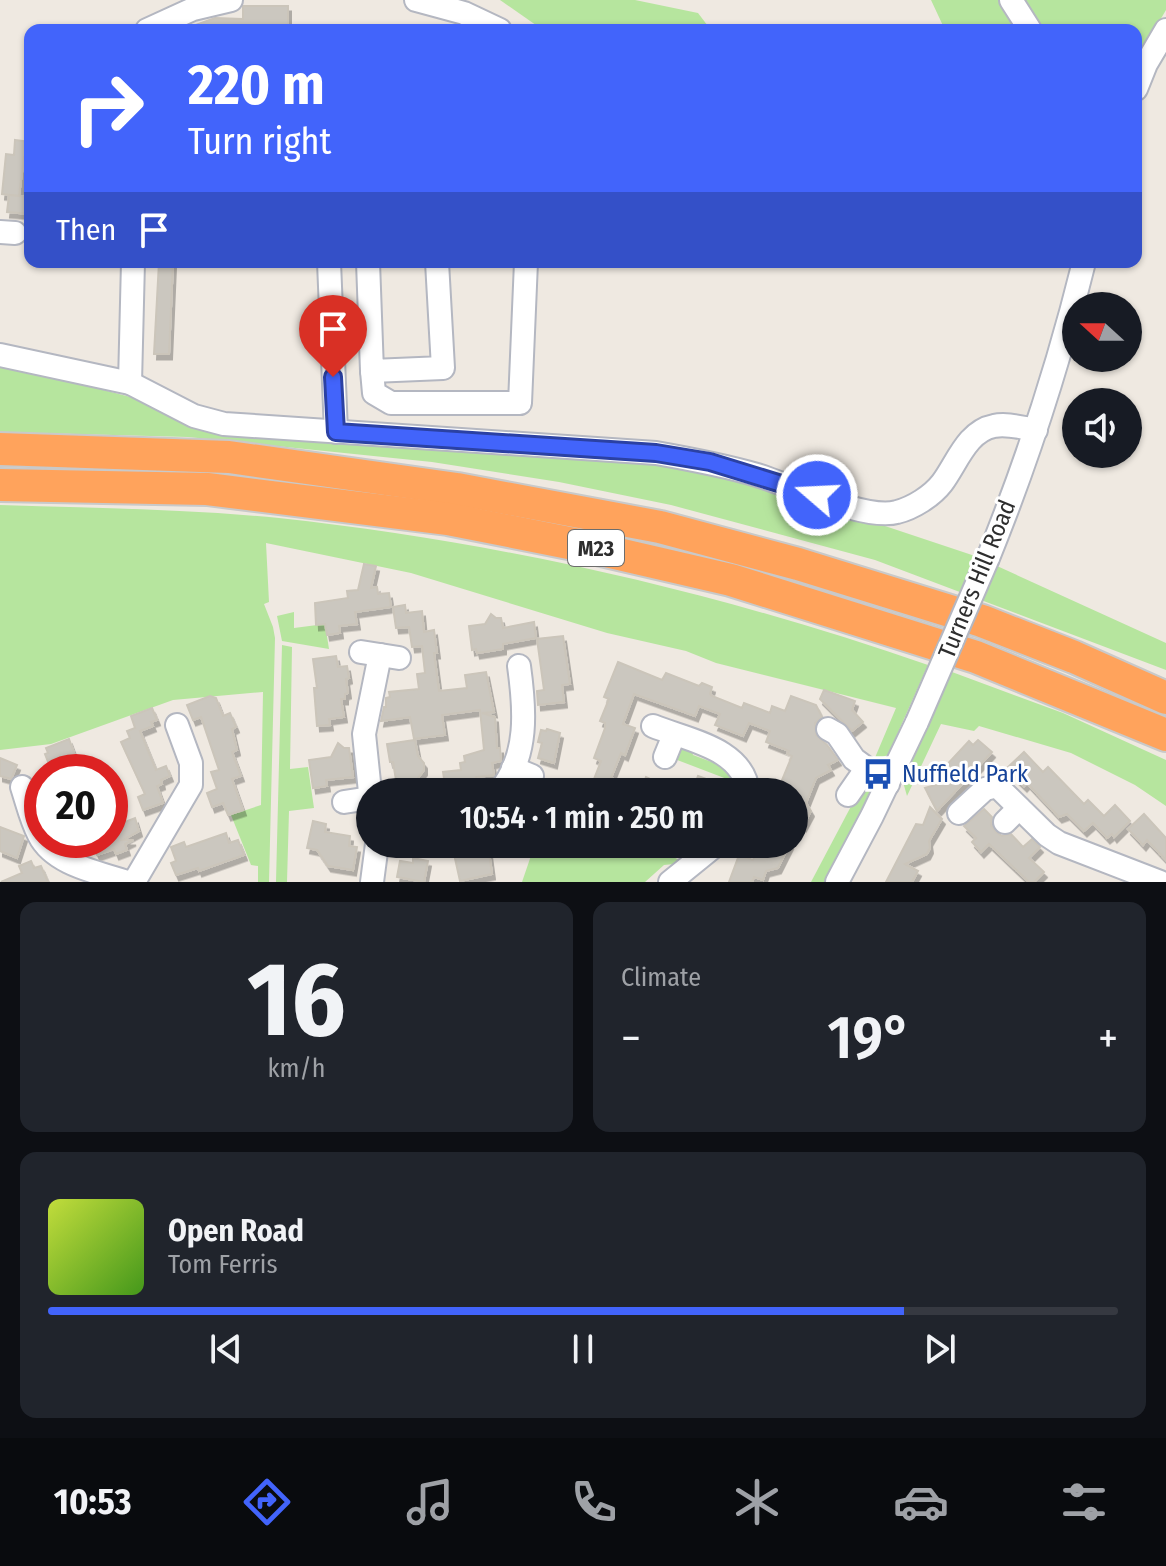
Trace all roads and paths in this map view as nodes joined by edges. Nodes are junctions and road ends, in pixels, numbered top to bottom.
1 (231, 0) edge
2 (416, 0) edge
3 (1011, 0) edge
4 (160, 24) edge
5 (487, 24) edge
6 (1026, 24) edge
7 (1166, 30) edge
8 (1142, 74) edge
9 (133, 268) edge
10 (329, 268) edge
11 (368, 268) edge
12 (437, 268) edge
13 (526, 268) edge
14 (1083, 268) edge
15 (0, 355) edge
16 (372, 371) junction
17 (130, 383) junction
18 (1036, 430) junction
19 (336, 432) junction
20 (0, 449) edge
21 (0, 485) edge
22 (380, 655) dead end
23 (513, 676) dead end
24 (1166, 698) edge
25 (828, 729) dead end
26 (1166, 735) edge
27 (175, 739) dead end
28 (665, 757) dead end
29 (866, 769) junction
30 (369, 778) edge
31 (516, 778) edge
32 (745, 778) edge
33 (888, 784) junction
34 (848, 795) dead end
35 (356, 800) edge
36 (344, 802) dead end
37 (959, 813) dead end
38 (63, 858) edge
39 (375, 858) edge
40 (700, 858) edge
41 (127, 882) edge
42 (134, 882) edge
43 (372, 882) edge
44 (670, 882) edge
45 (837, 882) edge
46 (1160, 882) edge

1 - 4 street
2 - 5 street
3 - 6 street
7 - 8 street
9 - 17 street
10 - 19 street
11 - 16 street
12 - 16 street
13 - 16 street
14 - 18 street, Turners Hill Road
15 - 17 street
17 - 19 street
18 - 19 street
18 - 33 street, Turners Hill Road, bridge
20 - 24 highway, M23
21 - 26 highway, M23
22 - 30 street
23 - 31 street
25 - 29 street
27 - 42 street
28 - 32 street
29 - 33 street
29 - 34 street
33 - 45 street, Turners Hill Road
35 - 36 street
37 - 46 street
38 - 41 street
39 - 43 street
40 - 44 street

